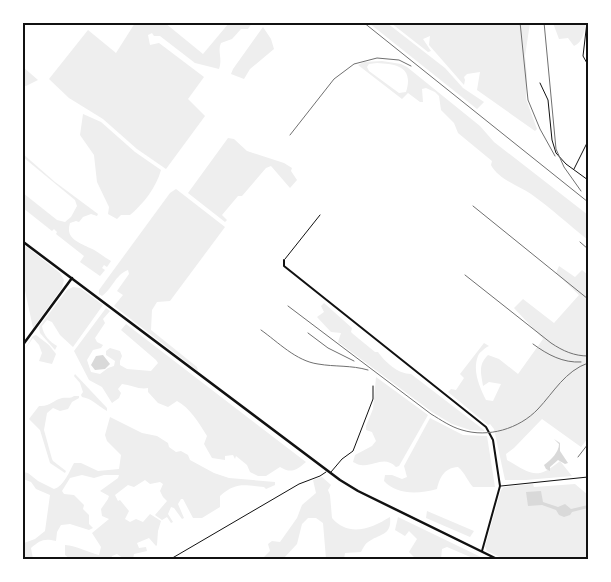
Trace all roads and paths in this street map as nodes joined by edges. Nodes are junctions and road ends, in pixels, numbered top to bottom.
1 (587, 22) edge
2 (588, 65) edge
3 (540, 82) dead end
4 (588, 141) edge
5 (574, 169) junction
6 (588, 180) edge
7 (320, 215) dead end
8 (22, 241) edge
9 (284, 260) joint
10 (72, 278) junction
11 (22, 346) edge
12 (373, 386) dead end
13 (328, 472) junction
14 (588, 477) edge
15 (500, 486) junction
16 (482, 551) junction
17 (169, 560) edge
18 (499, 560) edge

1 - 2 street
3 - 5 street
4 - 5 street
5 - 6 street
7 - 9 street
8 - 10 main road
9 - 15 street
10 - 11 main road
10 - 13 main road
12 - 13 street
13 - 16 main road
13 - 17 street
14 - 15 street
15 - 16 street
16 - 18 main road

